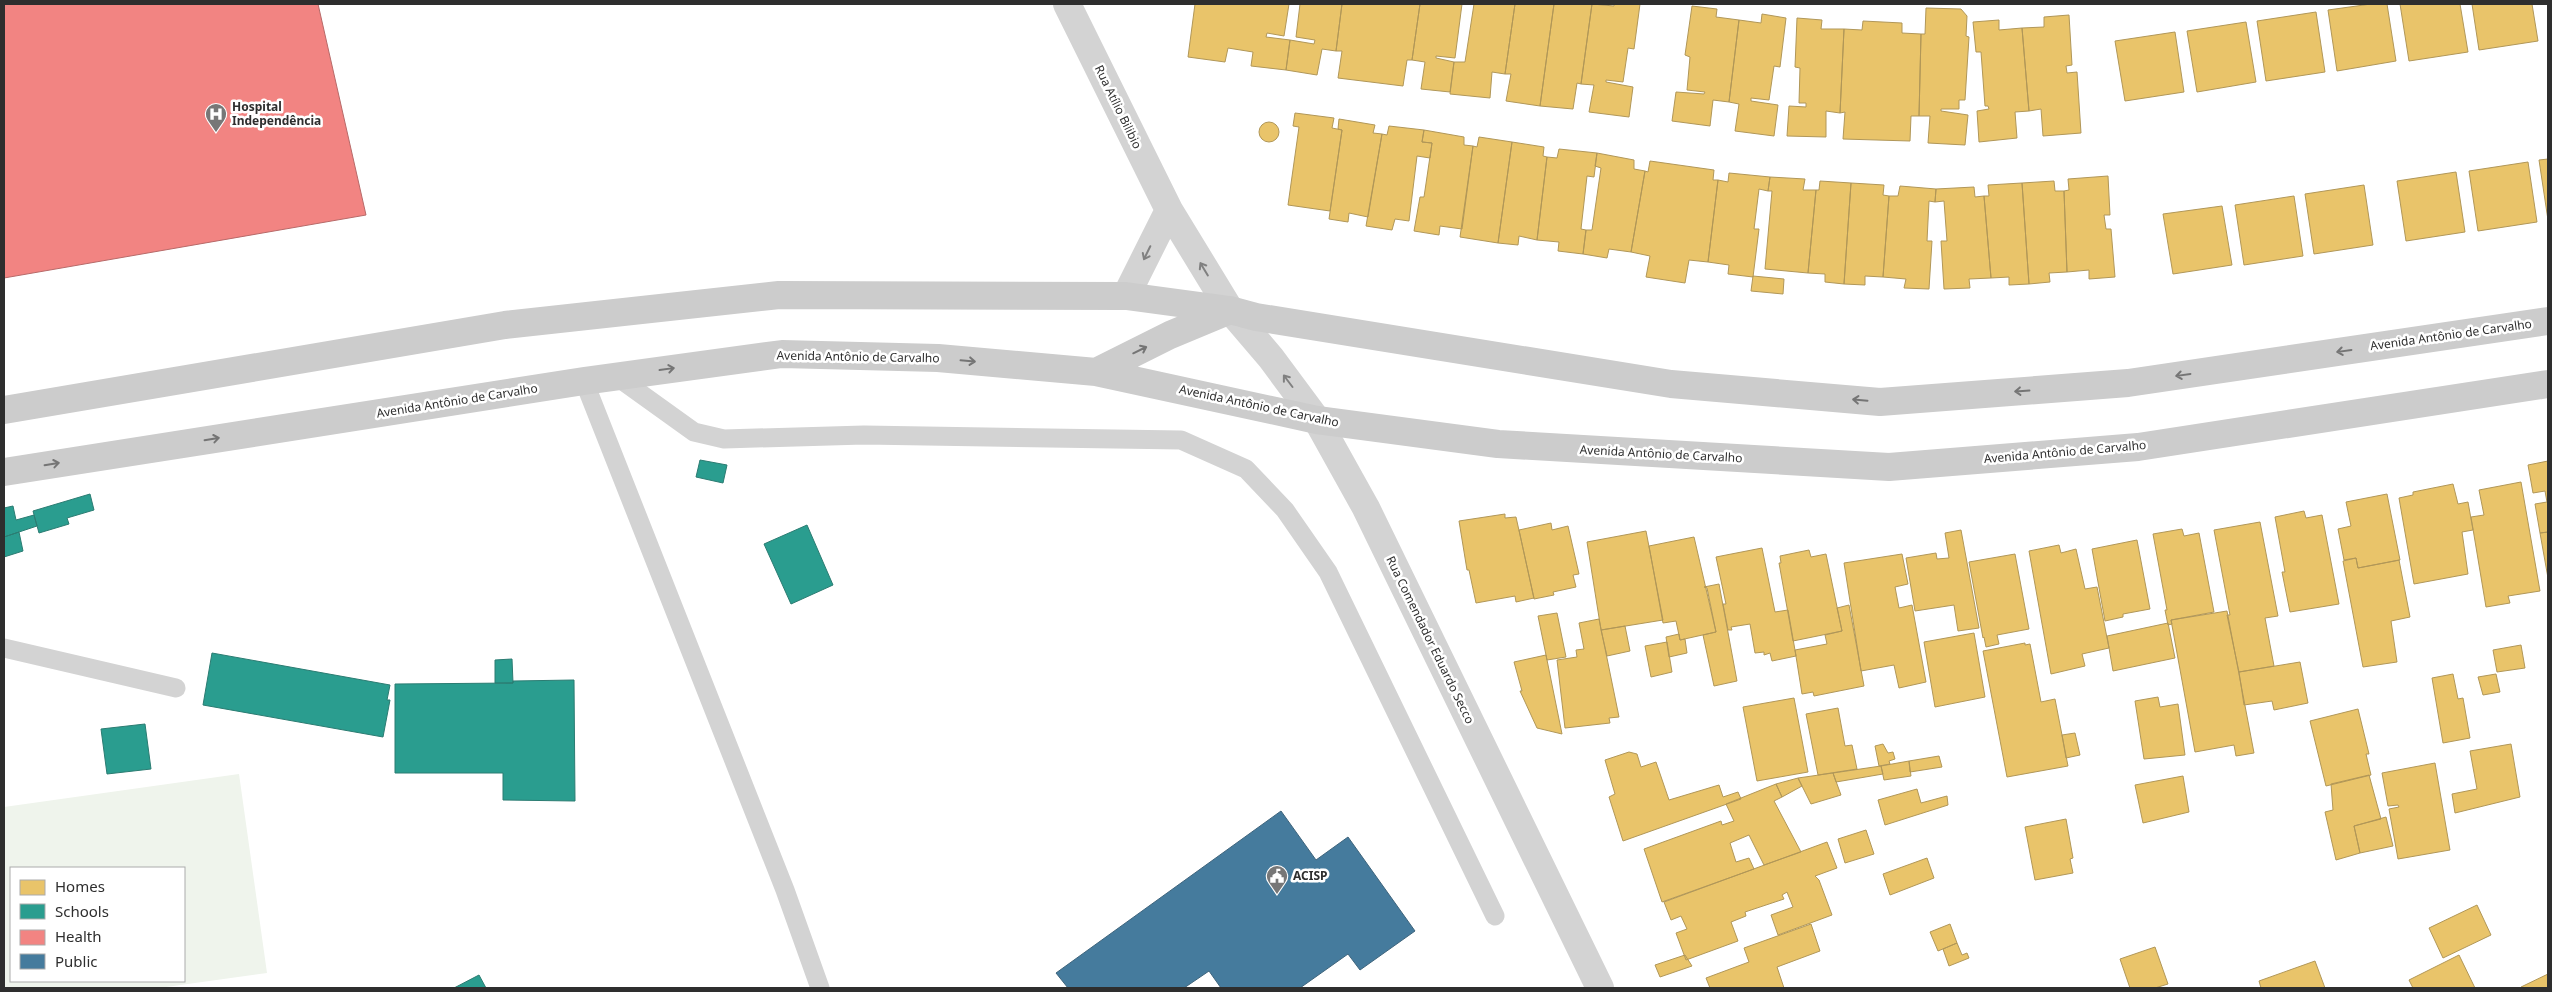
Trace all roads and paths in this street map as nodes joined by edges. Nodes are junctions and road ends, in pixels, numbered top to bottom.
1 (1067, 4) edge
2 (1169, 210) junction
3 (1126, 296) junction
4 (1230, 310) junction
5 (2548, 321) edge
6 (1096, 372) junction
7 (616, 376) junction
8 (584, 381) junction
9 (2548, 384) edge
10 (4, 410) edge
11 (1317, 420) junction
12 (4, 472) edge
13 (4, 648) edge
14 (176, 688) dead end
15 (1494, 916) dead end
16 (820, 988) edge
17 (1600, 988) edge

1 - 2 street, Rua Atílio Bilibio
2 -> 3 street
4 -> 2 street, Rua Atílio Bilibio
3 - 4 main road, Avenida Antônio de Carvalho
3 - 10 main road, Avenida Antônio de Carvalho
5 -> 4 main road, Avenida Antônio de Carvalho
6 -> 4 main road
11 -> 4 street, Rua Comendador Eduardo Secco
7 -> 6 main road, Avenida Antônio de Carvalho
6 - 11 main road, Avenida Antônio de Carvalho
7 - 8 main road, Avenida Antônio de Carvalho
7 - 15 lane
12 -> 8 main road, Avenida Antônio de Carvalho
8 - 16 lane
9 - 11 main road, Avenida Antônio de Carvalho
11 - 17 street, Rua Comendador Eduardo Secco
13 - 14 lane

